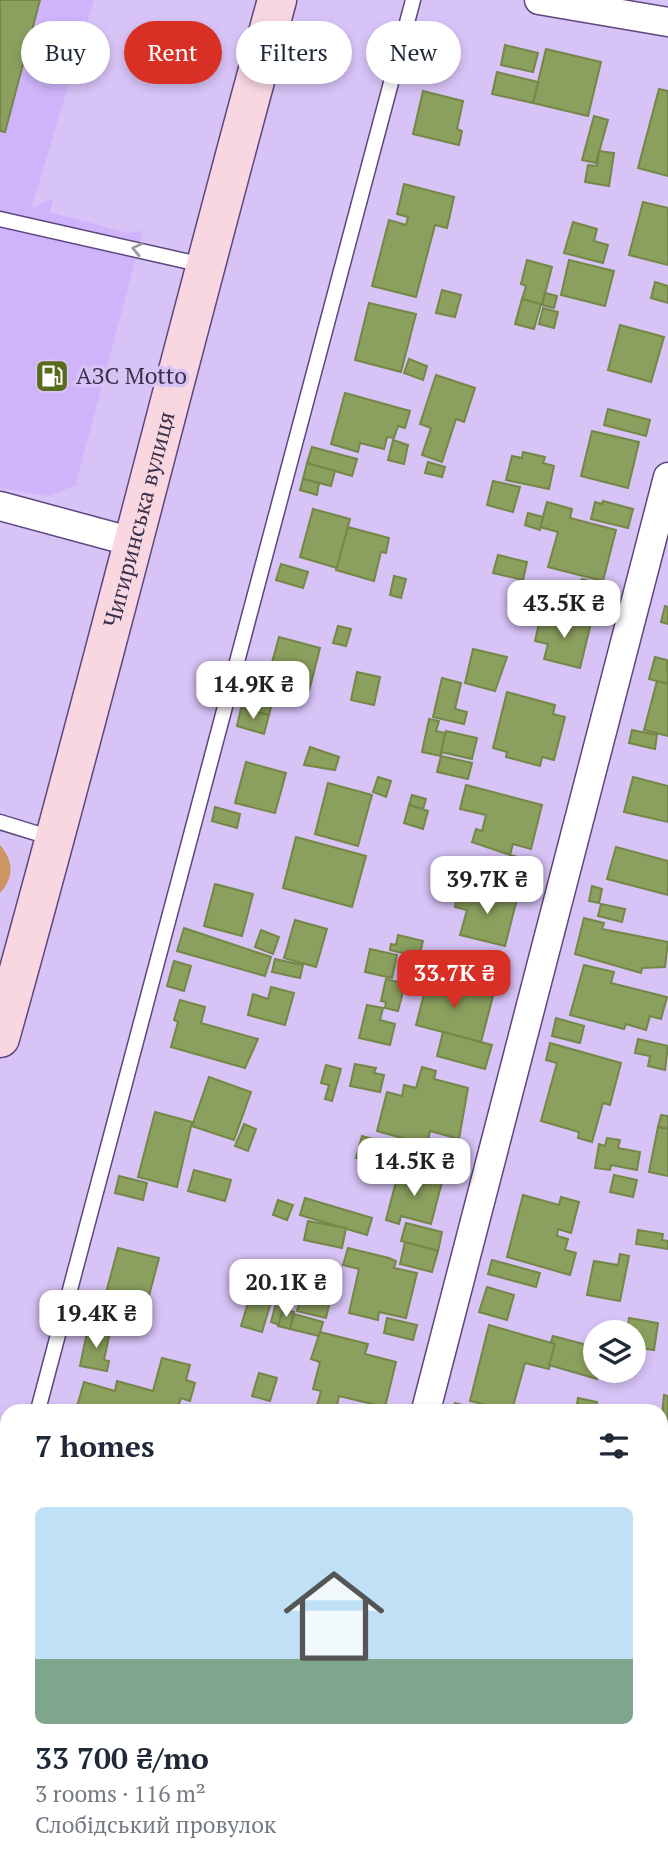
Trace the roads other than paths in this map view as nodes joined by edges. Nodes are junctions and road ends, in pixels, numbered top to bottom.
1 (277, 0) edge
2 (413, 0) edge
3 (539, 0) edge
4 (668, 22) edge
5 (0, 219) edge
6 (203, 265) junction
7 (668, 477) edge
8 (0, 506) edge
9 (134, 542) junction
10 (0, 822) edge
11 (53, 839) junction
12 (0, 1038) edge
13 (40, 1404) edge
14 (428, 1404) edge

1 - 6 main road, Чигиринська вулиця
2 - 13 lane
3 - 4 street
6 -> 5 lane
6 - 9 main road, Чигиринська вулиця
7 - 14 street
8 - 9 street
9 - 11 main road, Чигиринська вулиця
10 - 11 lane
11 - 12 main road, Чигиринська вулиця

